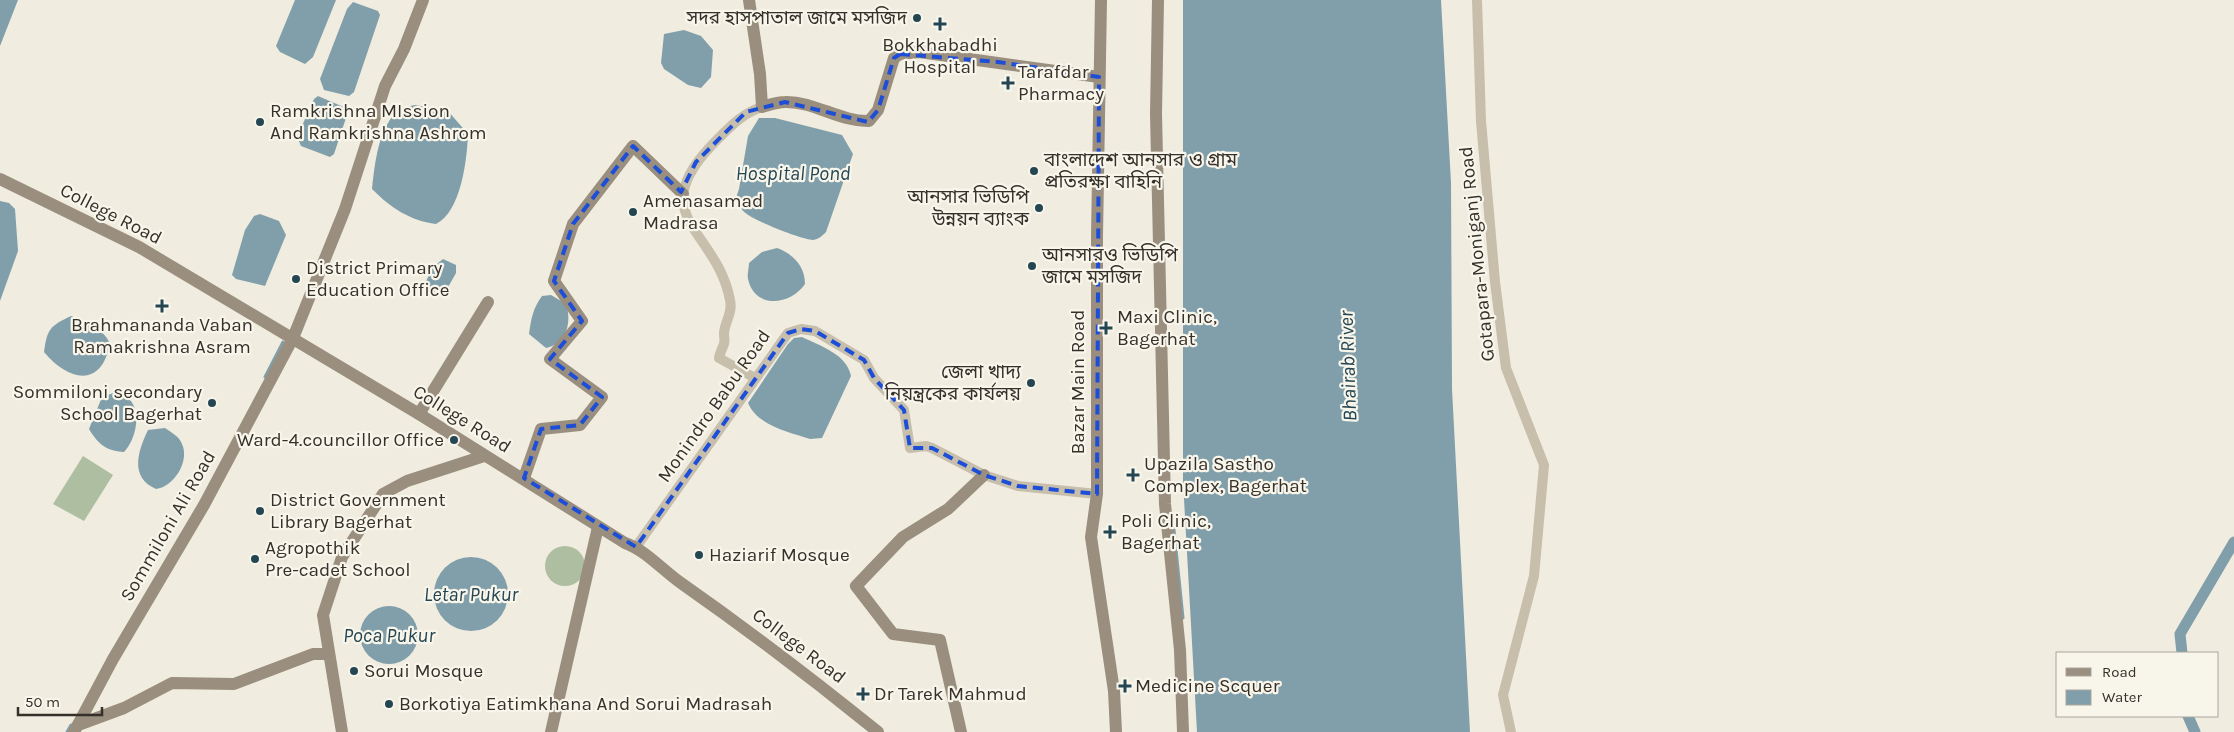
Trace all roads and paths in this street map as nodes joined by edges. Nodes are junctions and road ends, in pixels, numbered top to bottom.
1 (423, 0) edge
2 (749, 0) edge
3 (1101, 0) edge
4 (1158, 0) edge
5 (1477, 0) edge
6 (1099, 77) junction
7 (762, 107) junction
8 (0, 179) edge
9 (682, 194) junction
10 (488, 302) dead end
11 (293, 338) junction
12 (755, 378) junction
13 (419, 414) junction
14 (484, 456) junction
15 (984, 475) junction
16 (524, 478) junction
17 (1097, 494) junction
18 (598, 527) junction
19 (636, 547) junction
20 (329, 654) junction
21 (76, 728) edge
22 (342, 732) edge
23 (551, 732) edge
24 (878, 732) edge
25 (961, 732) edge
26 (1116, 732) edge
27 (1183, 732) edge
28 (1511, 732) edge

1 - 11 street, Sommiloni Ali Road
2 - 7 street
3 - 6 street, Bazar Main Road
4 - 27 street
5 - 28 street, Gotapara-Moniganj Road
6 - 7 street
6 - 17 street, Bazar Main Road
7 - 9 street
8 - 11 street, College Road
9 - 12 street
9 - 16 street
10 - 13 street
11 - 13 street, College Road
11 - 21 street, Sommiloni Ali Road
12 - 15 street, Monindro Babu Road
12 - 19 street, Monindro Babu Road
13 - 14 street, College Road
14 - 16 street, College Road
14 - 20 street
15 - 17 street, Monindro Babu Road
15 - 25 street
16 - 18 street, College Road
17 - 26 street, Bazar Main Road
18 - 19 street, College Road
18 - 23 street
19 - 24 street, College Road
20 - 21 street
20 - 22 street

